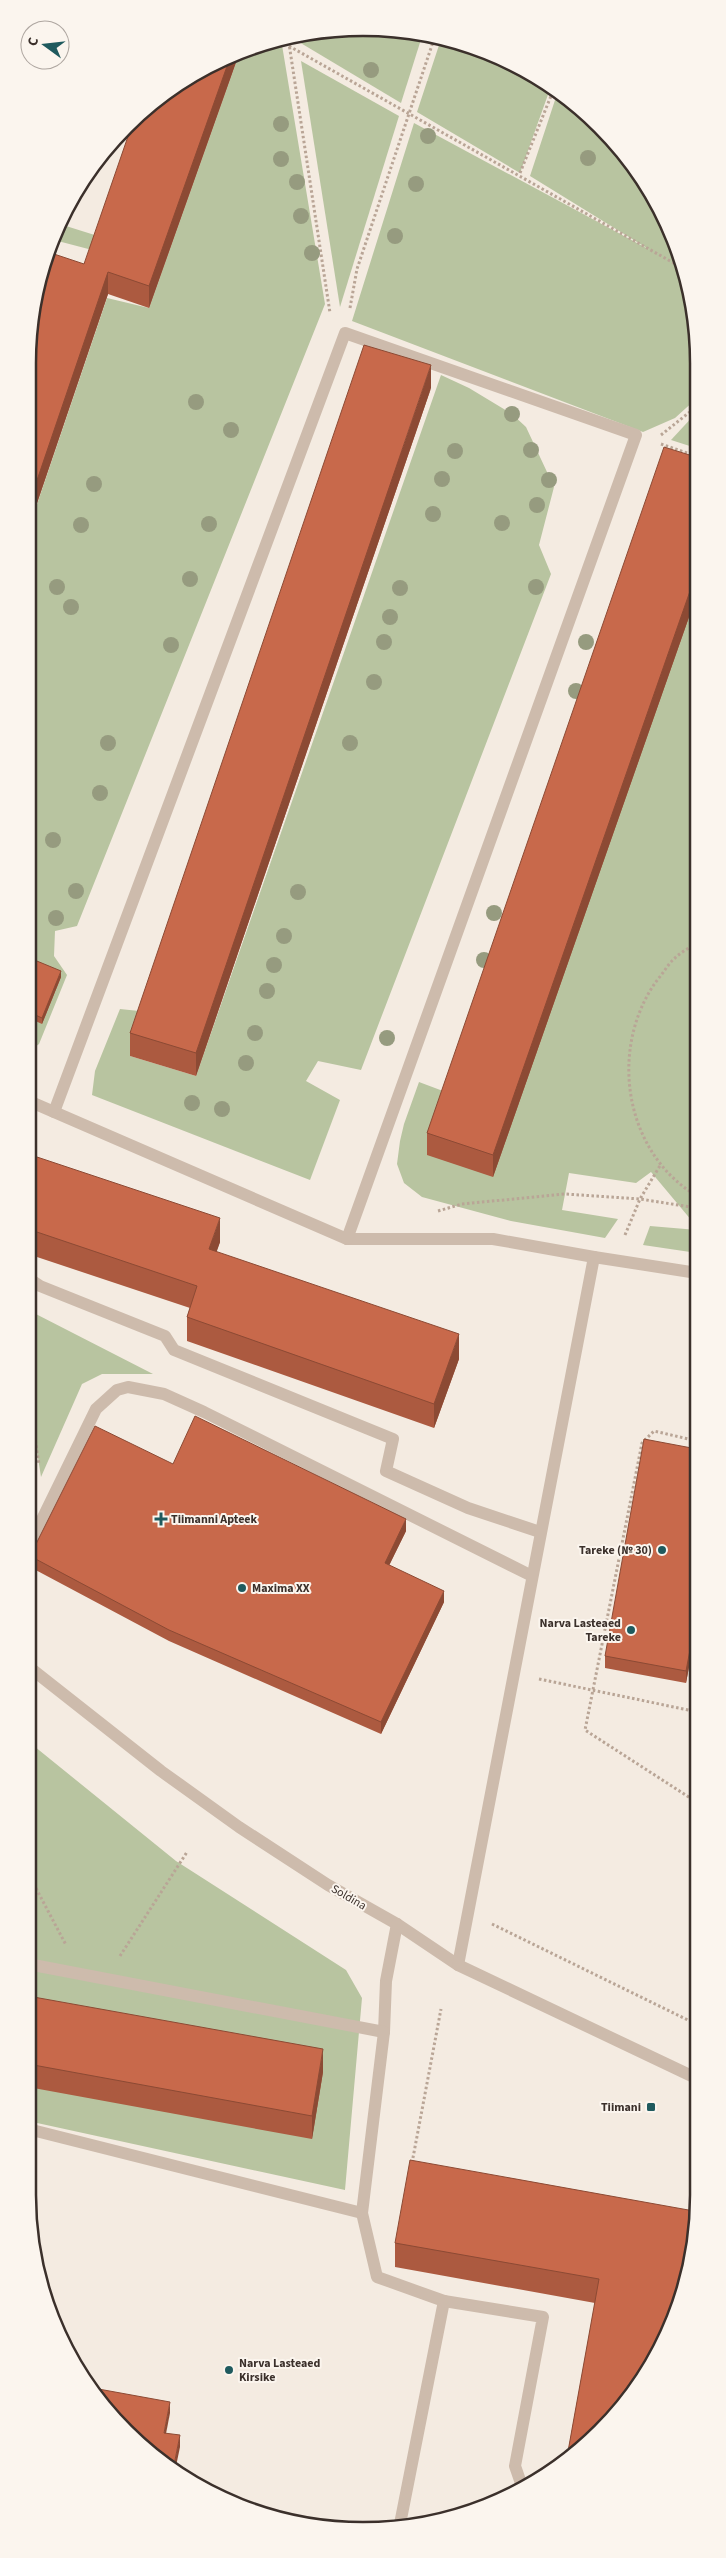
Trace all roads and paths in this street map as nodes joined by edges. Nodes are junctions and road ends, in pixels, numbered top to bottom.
1 (432, 44) edge
2 (289, 46) joint
3 (551, 95) edge
4 (409, 115) junction
5 (520, 173) dead end
6 (674, 263) edge
7 (345, 333) junction
8 (337, 355) junction
9 (636, 436) junction
10 (690, 454) edge
11 (690, 948) edge
12 (36, 1104) edge
13 (54, 1112) junction
14 (661, 1164) junction
15 (690, 1192) edge
16 (640, 1199) junction
17 (690, 1207) edge
18 (435, 1212) dead end
19 (347, 1239) junction
20 (594, 1257) junction
21 (614, 1260) junction
22 (690, 1272) edge
23 (36, 1283) edge
24 (690, 1439) edge
25 (36, 1447) edge
26 (39, 1468) dead end
27 (36, 1532) edge
28 (540, 1532) junction
29 (532, 1576) junction
30 (36, 1673) edge
31 (514, 1674) junction
32 (593, 1690) junction
33 (690, 1710) edge
34 (690, 1797) edge
35 (187, 1852) dead end
36 (36, 1888) edge
37 (468, 1912) junction
38 (397, 1924) junction
39 (36, 1965) edge
40 (458, 1965) junction
41 (82, 1974) junction
42 (105, 1979) junction
43 (441, 2009) dead end
44 (690, 2021) edge
45 (384, 2032) junction
46 (690, 2074) edge
47 (36, 2131) edge
48 (412, 2165) edge
49 (362, 2213) junction
50 (444, 2301) junction
51 (520, 2481) edge
52 (401, 2519) edge

1 - 4 path
2 - 4 path
2 - 8 path
3 - 5 path
4 - 6 path
4 - 7 path
7 - 8 street
7 - 9 street
8 - 13 street
9 - 10 path
9 - 19 street
11 - 14 path
12 - 13 street
13 - 19 street
14 - 15 path
14 - 16 path
16 - 17 path
16 - 18 path
16 - 21 path
19 - 20 street
20 - 21 street
20 - 28 street
21 - 22 street
23 - 28 street
24 - 32 path
25 - 26 path
27 - 29 street
28 - 29 street
29 - 31 street
30 - 38 street, Soldina
31 - 32 path
31 - 37 street
32 - 33 path
32 - 34 path
35 - 42 path
36 - 41 path
37 - 40 street
37 - 44 path
38 - 40 street, Soldina
38 - 45 street
39 - 41 street
40 - 46 street, Soldina
41 - 42 street
42 - 45 street
43 - 48 path
45 - 49 street
47 - 49 street
49 - 50 street
50 - 51 street
50 - 52 street

